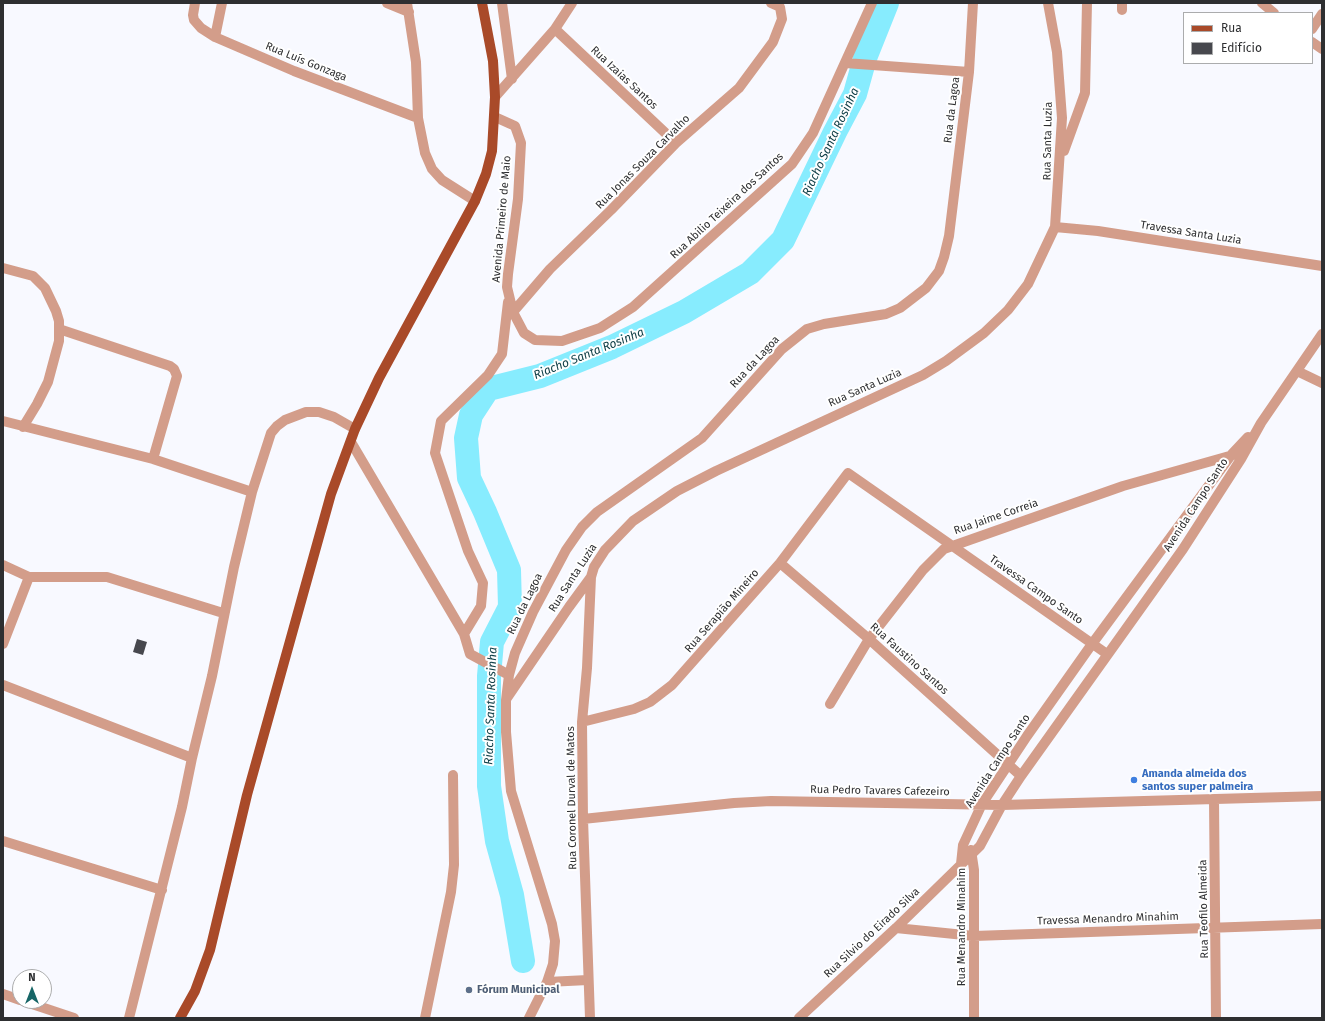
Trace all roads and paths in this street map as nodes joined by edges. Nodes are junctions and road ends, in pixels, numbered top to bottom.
1 (195, 3) edge
2 (222, 3) edge
3 (386, 3) edge
4 (482, 3) edge
5 (502, 3) edge
6 (572, 3) edge
7 (772, 3) edge
8 (872, 3) edge
9 (973, 3) edge
10 (1048, 3) edge
11 (1087, 3) edge
12 (1262, 3) edge
13 (408, 8) edge
14 (1273, 12) edge
15 (1322, 14) edge
16 (1313, 28) edge
17 (555, 29) junction
18 (216, 37) junction
19 (1313, 43) edge
20 (1322, 49) edge
21 (845, 63) junction
22 (969, 72) junction
23 (512, 79) junction
24 (496, 97) junction
25 (495, 117) junction
26 (418, 118) junction
27 (676, 143) junction
28 (1060, 160) junction
29 (475, 201) junction
30 (1056, 227) junction
31 (1322, 266) edge
32 (3, 268) edge
33 (509, 298) junction
34 (513, 312) junction
35 (59, 329) junction
36 (524, 334) joint
37 (1322, 334) edge
38 (1297, 371) junction
39 (1322, 383) edge
40 (3, 421) edge
41 (24, 426) junction
42 (355, 429) junction
43 (351, 442) junction
44 (1236, 457) junction
45 (153, 459) junction
46 (848, 473) joint
47 (252, 492) junction
48 (951, 545) junction
49 (780, 563) junction
50 (3, 565) edge
51 (29, 577) junction
52 (591, 578) junction
53 (223, 613) junction
54 (464, 634) junction
55 (869, 639) junction
56 (3, 644) edge
57 (1092, 644) junction
58 (1107, 654) junction
59 (509, 675) junction
60 (3, 685) edge
61 (506, 700) junction
62 (830, 704) dead end
63 (582, 722) junction
64 (192, 758) junction
65 (1009, 765) junction
66 (453, 775) dead end
67 (1021, 776) junction
68 (1322, 796) edge
69 (1214, 800) junction
70 (982, 804) junction
71 (1002, 805) junction
72 (583, 819) junction
73 (966, 837) junction
74 (3, 841) edge
75 (973, 854) junction
76 (961, 864) junction
77 (162, 890) junction
78 (1322, 924) edge
79 (1216, 927) junction
80 (896, 928) junction
81 (974, 936) junction
82 (588, 980) junction
83 (546, 982) junction
84 (47, 1009) edge
85 (74, 1018) edge
86 (129, 1018) edge
87 (180, 1018) edge
88 (425, 1018) edge
89 (530, 1018) edge
90 (590, 1018) edge
91 (799, 1018) edge
92 (974, 1018) edge
93 (1216, 1018) edge

1 - 18 street, Rua Luís Gonzaga
2 - 18 street
3 - 13 street
4 - 24 main road
5 - 23 street
6 - 17 street
7 - 27 street, Rua Jonas Souza Carvalho
8 - 21 street, Rua Abilio Teixeira dos Santos
9 - 22 street, Rua da Lagoa
10 - 28 street, Rua Santa Luzia
11 - 28 street
12 - 14 street
13 - 26 street
15 - 16 street
17 - 23 street
17 - 27 street, Rua Izaias Santos
18 - 26 street, Rua Luís Gonzaga
19 - 20 street
21 - 22 street
21 - 36 street, Rua Abilio Teixeira dos Santos
22 - 59 street, Rua da Lagoa
23 - 24 street
24 - 25 main road
25 - 29 main road
25 - 33 street, Avenida Primeiro de Maio
26 - 29 street
27 - 34 street, Rua Jonas Souza Carvalho
28 - 30 street, Rua Santa Luzia
29 - 42 main road
30 - 31 street, Travessa Santa Luzia
30 - 52 street, Rua Santa Luzia
32 - 35 street
33 - 34 street, Avenida Primeiro de Maio
33 - 54 street
34 - 36 street, Avenida Primeiro de Maio
35 - 41 street
35 - 45 street
37 - 38 street, Avenida Campo Santo
38 - 39 street
38 - 44 street, Avenida Campo Santo
40 - 41 street
41 - 45 street
42 - 43 main road
42 - 47 street
43 - 54 street
43 - 87 main road
44 - 48 street, Rua Jaime Correia
44 - 57 street, Avenida Campo Santo
44 - 58 street, Avenida Campo Santo
45 - 47 street
46 - 48 street, Travessa Campo Santo
46 - 49 street, Rua Serapião Mineiro
47 - 53 street
48 - 55 street, Rua Jaime Correia
48 - 57 street, Travessa Campo Santo
49 - 55 street, Rua Faustino Santos
49 - 63 street, Rua Serapião Mineiro
50 - 51 street
51 - 53 street
51 - 56 street
52 - 61 street, Rua Santa Luzia
52 - 63 street, Rua Coronel Durval de Matos
53 - 64 street
54 - 59 street
55 - 62 street, Rua Jaime Correia
55 - 65 street, Rua Faustino Santos
57 - 58 street, Travessa Campo Santo
57 - 65 street, Avenida Campo Santo
58 - 67 street, Avenida Campo Santo
59 - 61 street, Rua da Lagoa
60 - 64 street
61 - 83 street, Rua da Lagoa
63 - 72 street, Rua Coronel Durval de Matos
64 - 77 street
65 - 67 street, Rua Faustino Santos
65 - 70 street, Avenida Campo Santo
66 - 88 street
67 - 71 street, Avenida Campo Santo
68 - 69 street, Rua Pedro Tavares Cafezeiro
69 - 71 street, Rua Pedro Tavares Cafezeiro
69 - 79 street, Rua Teofilo Almeida
70 - 71 street, Rua Pedro Tavares Cafezeiro
70 - 72 street, Rua Pedro Tavares Cafezeiro
70 - 73 street, Avenida Campo Santo
71 - 75 street, Avenida Campo Santo
72 - 82 street, Rua Coronel Durval de Matos
73 - 75 street, Rua Menandro Minahim
73 - 76 street, Avenida Campo Santo
74 - 77 street
75 - 76 street, Avenida Campo Santo
75 - 81 street, Rua Menandro Minahim
76 - 80 street, Rua Silvio do Eirado Silva
77 - 86 street
78 - 79 street, Travessa Menandro Minahim
79 - 81 street, Travessa Menandro Minahim
79 - 93 street, Rua Teofilo Almeida
80 - 81 street, Travessa Menandro Minahim
80 - 91 street, Rua Silvio do Eirado Silva
81 - 92 street, Rua Menandro Minahim
82 - 83 street
82 - 90 street, Rua Coronel Durval de Matos
83 - 89 street, Rua da Lagoa
84 - 85 street

